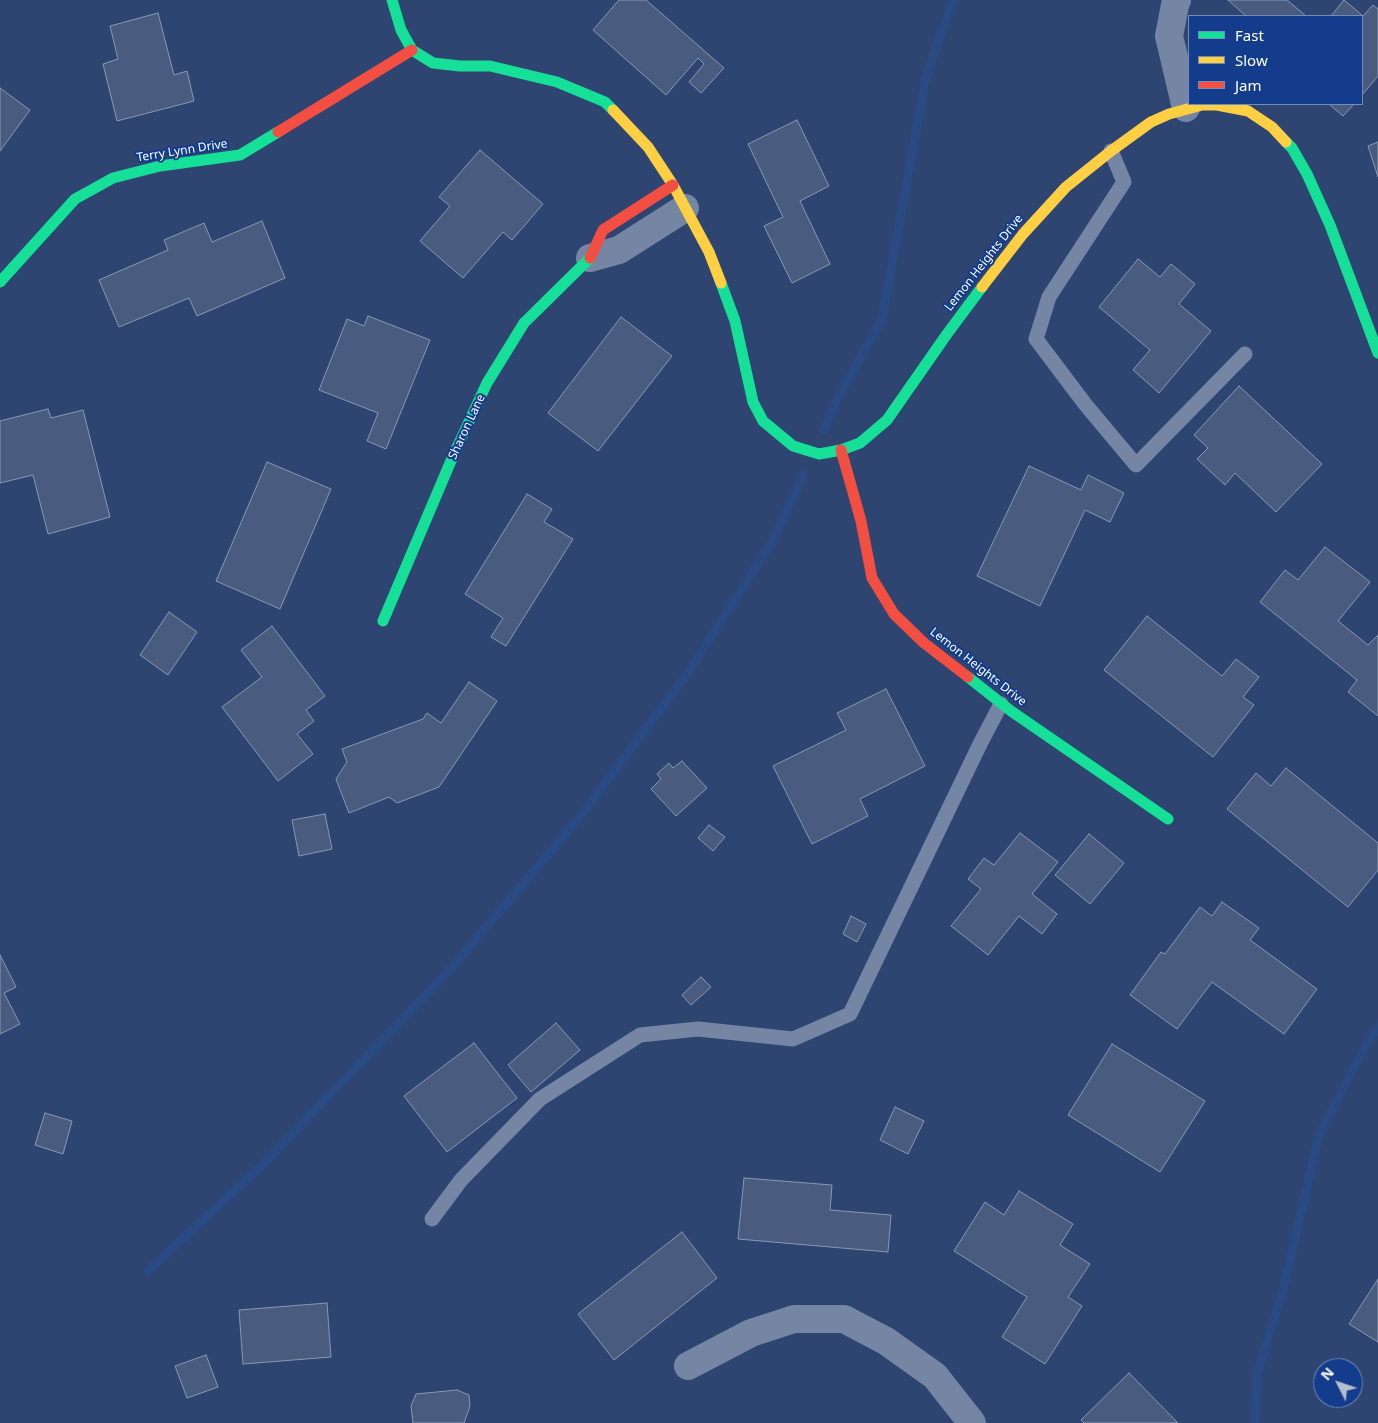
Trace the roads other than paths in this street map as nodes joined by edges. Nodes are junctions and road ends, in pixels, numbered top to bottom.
1 (392, 0) edge
2 (1177, 0) edge
3 (412, 50) junction
4 (1209, 105) edge
5 (1221, 105) edge
6 (1186, 108) junction
7 (1111, 150) junction
8 (679, 196) junction
9 (590, 258) joint
10 (0, 282) edge
11 (1378, 353) edge
12 (1245, 354) dead end
13 (842, 450) junction
14 (382, 621) dead end
15 (1001, 704) junction
16 (1168, 818) dead end
17 (432, 1220) dead end
18 (688, 1366) dead end
19 (972, 1423) edge

1 - 3 street
2 - 6 street
3 - 8 street, Lemon Heights Drive
3 - 10 street, Terry Lynn Drive
4 - 6 street, Lemon Heights Drive
5 - 11 street, Lemon Heights Drive
6 - 7 street, Lemon Heights Drive
7 - 12 lane
7 - 13 street, Lemon Heights Drive
8 - 9 street, Sharon Lane
8 - 13 street, Lemon Heights Drive
9 - 14 street, Sharon Lane
13 - 15 street, Lemon Heights Drive
15 - 16 street, Lemon Heights Drive
15 - 17 lane
18 - 19 street

